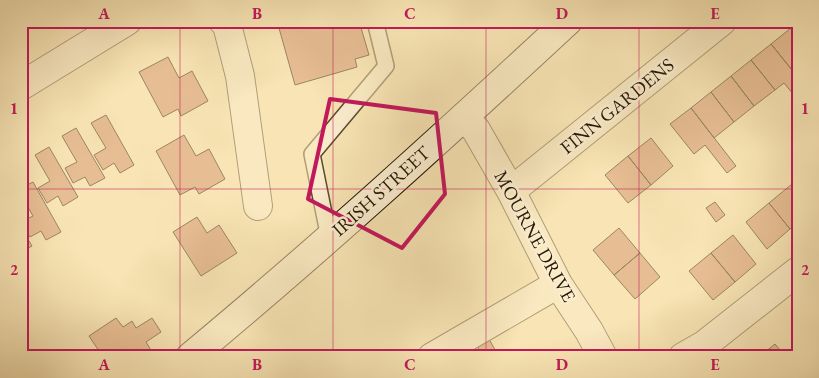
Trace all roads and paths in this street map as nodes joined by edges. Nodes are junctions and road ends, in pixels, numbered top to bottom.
1 (128, 21) edge
2 (223, 21) edge
3 (375, 21) edge
4 (568, 21) edge
5 (722, 21) edge
6 (21, 86) edge
7 (464, 117) junction
8 (511, 191) junction
9 (258, 206) dead end
10 (329, 238) junction
11 (798, 271) edge
12 (558, 284) junction
13 (190, 357) edge
14 (432, 357) edge
15 (604, 357) edge
16 (683, 357) edge

1 - 6 street
2 - 9 street
3 - 10 lane
4 - 7 street, IRISH STREET
5 - 8 street, FINN GARDENS
7 - 8 street, MOURNE DRIVE
7 - 10 street, IRISH STREET
8 - 12 street, MOURNE DRIVE
10 - 13 street, IRISH STREET
11 - 16 street
12 - 14 street
12 - 15 street, MOURNE DRIVE

